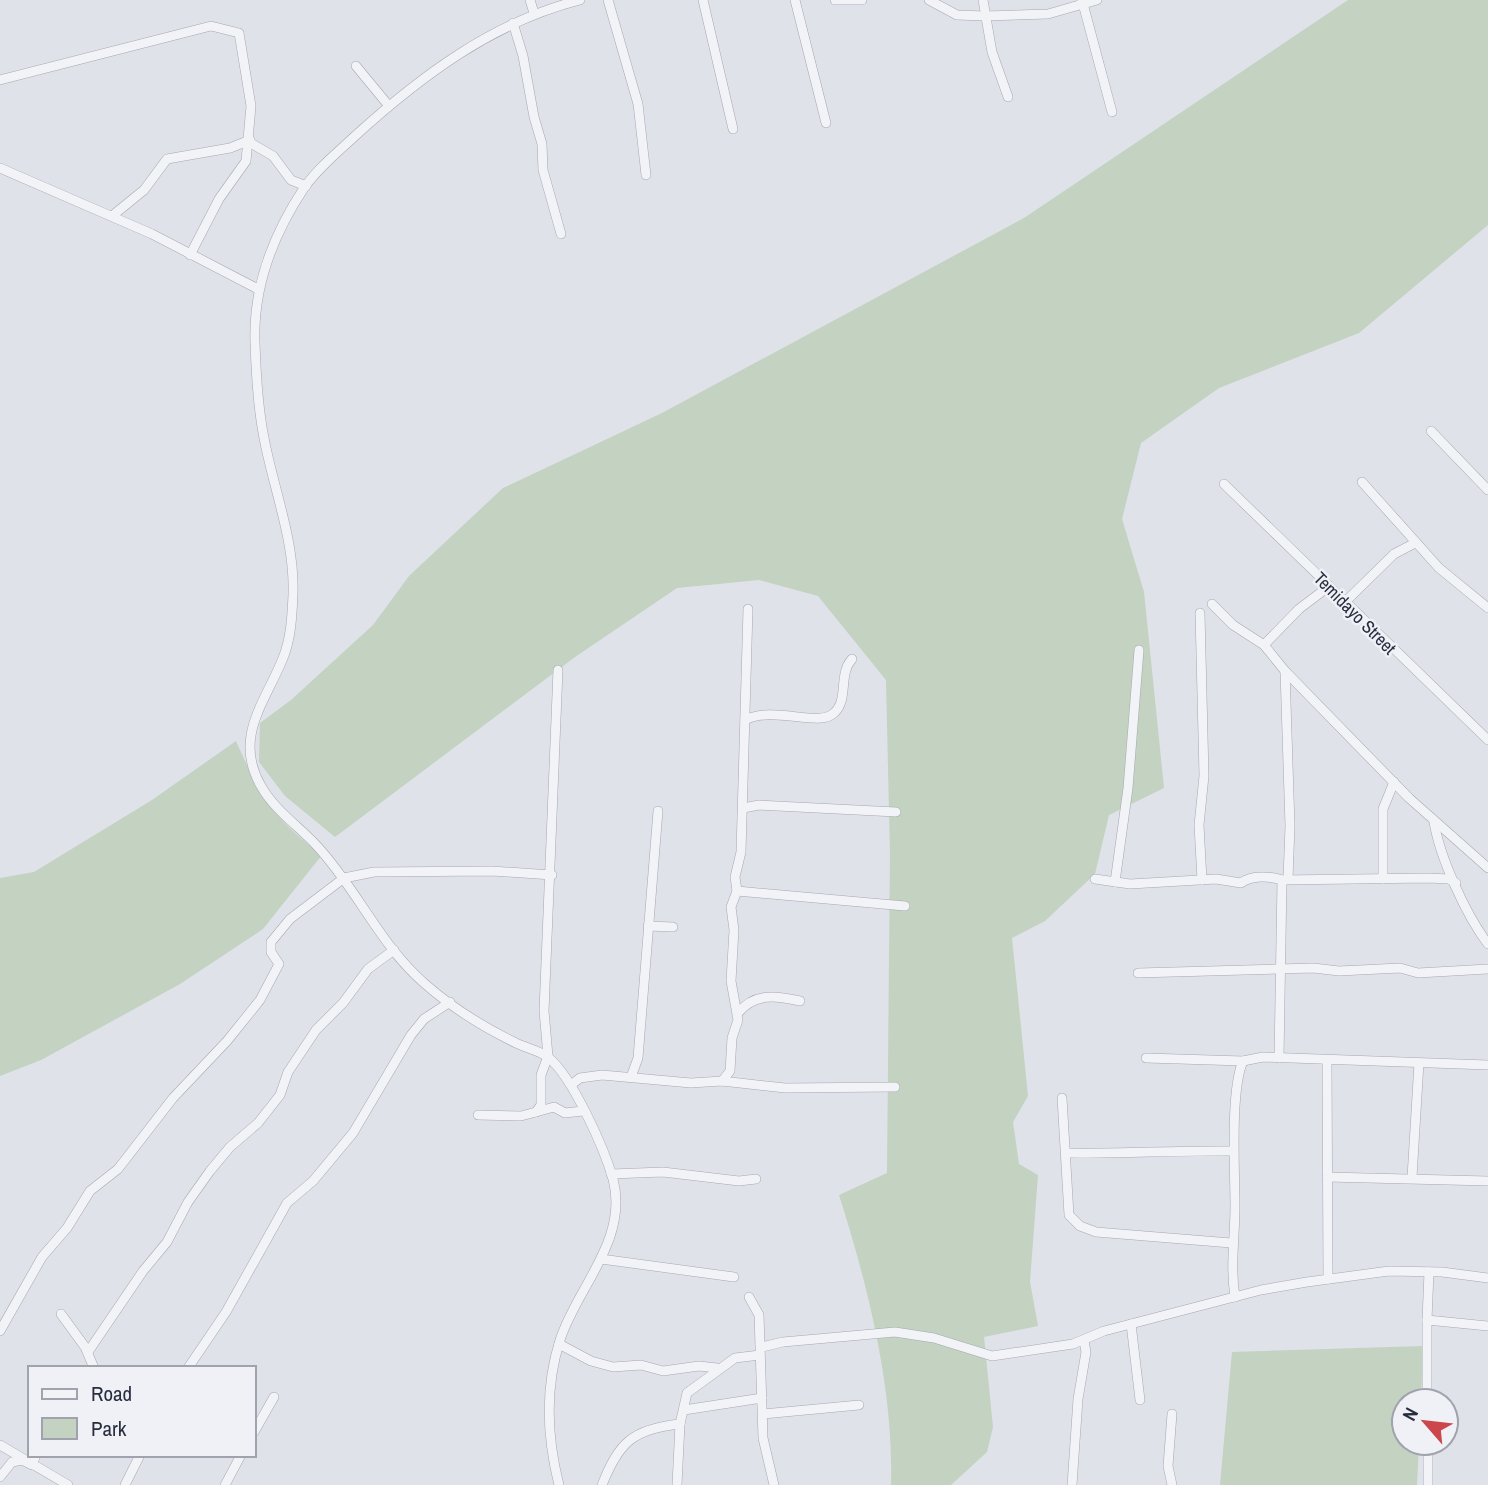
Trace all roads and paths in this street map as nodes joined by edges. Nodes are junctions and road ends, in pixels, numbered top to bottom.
1 (530, 0) edge
2 (580, 0) edge
3 (608, 0) edge
4 (703, 0) edge
5 (795, 0) edge
6 (835, 0) edge
7 (862, 0) edge
8 (929, 0) edge
9 (983, 0) edge
10 (1097, 0) edge
11 (1082, 1) edge
12 (534, 13) junction
13 (985, 16) junction
14 (513, 23) junction
15 (356, 66) dead end
16 (0, 80) edge
17 (1008, 97) dead end
18 (389, 106) junction
19 (1112, 112) dead end
20 (826, 123) dead end
21 (733, 129) dead end
22 (250, 141) junction
23 (0, 168) edge
24 (646, 175) dead end
25 (306, 186) junction
26 (112, 216) junction
27 (561, 234) dead end
28 (190, 255) junction
29 (258, 289) junction
30 (1431, 431) dead end
31 (1362, 482) dead end
32 (1224, 484) dead end
33 (1488, 490) edge
34 (1415, 543) junction
35 (1328, 587) junction
36 (1344, 603) junction
37 (1212, 604) dead end
38 (1488, 608) edge
39 (748, 609) dead end
40 (1200, 613) dead end
41 (1264, 645) junction
42 (1139, 650) dead end
43 (852, 659) dead end
44 (558, 670) dead end
45 (1285, 671) junction
46 (745, 720) junction
47 (1488, 740) edge
48 (1394, 782) junction
49 (743, 808) junction
50 (658, 811) dead end
51 (897, 812) dead end
52 (1434, 822) junction
53 (1488, 868) edge
54 (552, 875) junction
55 (344, 878) junction
56 (1095, 879) dead end
57 (1285, 879) junction
58 (1383, 879) junction
59 (1202, 880) junction
60 (1115, 882) junction
61 (1456, 883) junction
62 (737, 891) junction
63 (905, 906) dead end
64 (648, 926) junction
65 (673, 927) dead end
66 (1488, 944) edge
67 (394, 950) junction
68 (1488, 969) edge
69 (1280, 971) junction
70 (1139, 973) dead end
71 (800, 1001) dead end
72 (450, 1002) junction
73 (738, 1013) junction
74 (548, 1056) junction
75 (1146, 1058) dead end
76 (1279, 1058) junction
77 (1243, 1061) junction
78 (1327, 1061) junction
79 (1419, 1063) junction
80 (1488, 1065) edge
81 (631, 1077) junction
82 (722, 1081) junction
83 (571, 1085) junction
84 (895, 1087) dead end
85 (1062, 1098) dead end
86 (583, 1111) junction
87 (536, 1112) junction
88 (478, 1115) dead end
89 (1233, 1152) junction
90 (1067, 1153) junction
91 (611, 1174) junction
92 (1327, 1177) junction
93 (1412, 1177) junction
94 (756, 1179) dead end
95 (1488, 1181) edge
96 (1231, 1243) junction
97 (601, 1259) junction
98 (1429, 1272) junction
99 (734, 1278) dead end
100 (1488, 1278) edge
101 (1328, 1279) junction
102 (749, 1297) dead end
103 (1235, 1297) junction
104 (61, 1314) dead end
105 (1427, 1320) junction
106 (1131, 1324) junction
107 (1488, 1326) edge
108 (0, 1331) edge
109 (1084, 1341) junction
110 (559, 1344) junction
111 (761, 1351) junction
112 (88, 1352) junction
113 (93, 1366) edge
114 (189, 1366) edge
115 (717, 1368) junction
116 (1427, 1387) edge
117 (274, 1397) dead end
118 (762, 1398) junction
119 (1140, 1400) dead end
120 (859, 1405) dead end
121 (684, 1410) junction
122 (763, 1414) junction
123 (1172, 1414) dead end
124 (680, 1424) junction
125 (256, 1428) edge
126 (0, 1445) edge
127 (139, 1457) edge
128 (240, 1457) edge
129 (1428, 1457) edge
130 (34, 1460) edge
131 (0, 1477) edge
132 (68, 1485) edge
133 (125, 1485) edge
134 (226, 1485) edge
135 (559, 1485) edge
136 (602, 1485) edge
137 (677, 1485) edge
138 (774, 1485) edge
139 (1072, 1485) edge
140 (1172, 1485) edge
141 (1428, 1485) edge

1 - 12 street
2 - 12 street
3 - 24 street
4 - 21 street
5 - 20 street
6 - 7 street
8 - 13 street
9 - 13 street
10 - 11 street
11 - 13 street
11 - 19 street
12 - 14 street
13 - 17 street
14 - 18 street
14 - 27 street
15 - 18 street
16 - 22 street
18 - 25 street
22 - 25 street
22 - 26 street
22 - 28 street
23 - 26 street
25 - 29 street
26 - 28 street
28 - 29 street
29 - 55 street
30 - 33 street
31 - 34 street
32 - 35 street, Temidayo Street
34 - 36 street
34 - 38 street
35 - 36 street, Temidayo Street
35 - 41 street
36 - 47 street, Temidayo Street
37 - 41 street
39 - 46 street
40 - 59 street
41 - 45 street
42 - 60 street
43 - 46 street
44 - 54 street
45 - 48 street
45 - 57 street
46 - 49 street
48 - 52 street
48 - 58 street
49 - 51 street
49 - 62 street
50 - 64 street
52 - 53 street
52 - 61 street
54 - 55 street
54 - 74 street
55 - 67 street
55 - 108 street
56 - 60 street
57 - 58 street
57 - 59 street
57 - 69 street
58 - 61 street
59 - 60 street
61 - 66 street
62 - 63 street
62 - 73 street
64 - 65 street
64 - 81 street
67 - 72 street
67 - 112 street
68 - 69 street
69 - 70 street
69 - 76 street
71 - 73 street
72 - 74 street
72 - 114 street
73 - 82 street
74 - 83 street
74 - 87 street
75 - 77 street
76 - 77 street
76 - 78 street
77 - 89 street
78 - 79 street
78 - 92 street
79 - 80 street
79 - 93 street
81 - 82 street
81 - 83 street
82 - 84 street
83 - 86 street
85 - 90 street
86 - 87 street
86 - 91 street
87 - 88 street
89 - 90 street
89 - 96 street
90 - 96 street
91 - 94 street
91 - 97 street
92 - 93 street
92 - 101 street
93 - 95 street
96 - 103 street
97 - 99 street
97 - 110 street
98 - 100 street
98 - 101 street
98 - 105 street
101 - 103 street
102 - 111 street
103 - 106 street
104 - 112 street
105 - 107 street
105 - 116 street
106 - 109 street
106 - 119 street
109 - 111 street
109 - 139 street
110 - 115 street
110 - 135 street
111 - 115 street
111 - 118 street
112 - 113 street
115 - 121 street
117 - 125 street
118 - 121 street
118 - 122 street
120 - 122 street
121 - 124 street
122 - 138 street
123 - 140 street
124 - 136 street
124 - 137 street
126 - 130 street
127 - 133 street
128 - 134 street
129 - 141 street
130 - 131 street
130 - 132 street

